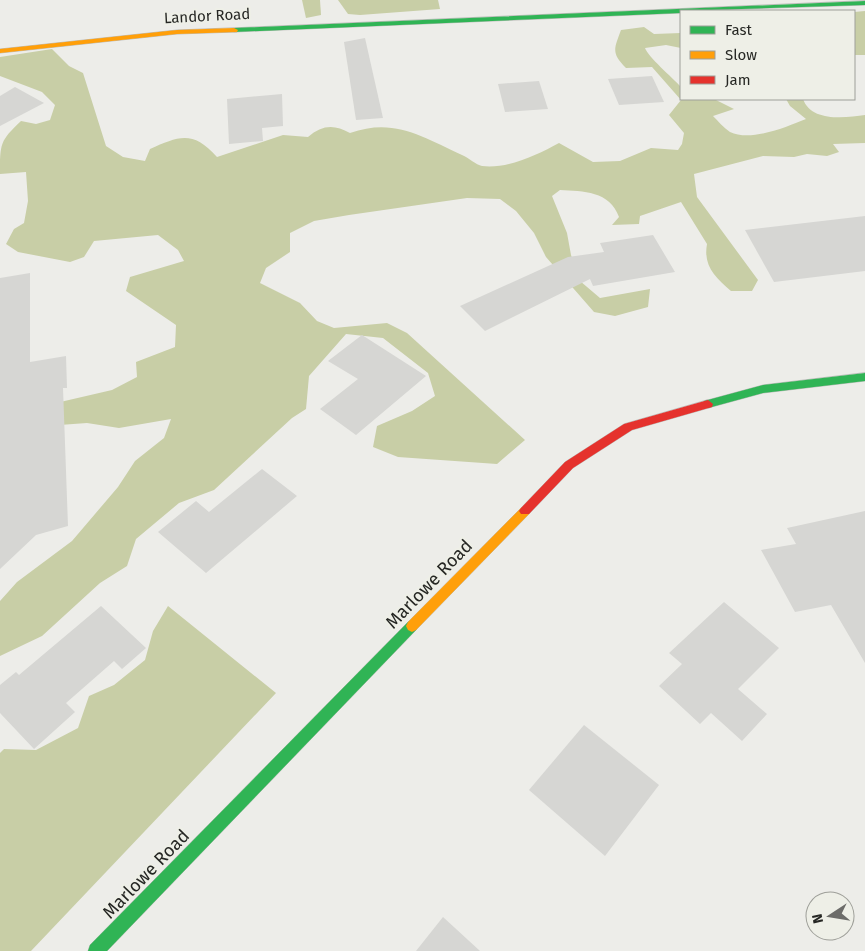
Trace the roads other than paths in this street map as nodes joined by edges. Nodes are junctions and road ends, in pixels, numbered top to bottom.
1 (865, 3) edge
2 (699, 10) edge
3 (680, 11) edge
4 (0, 51) edge
5 (865, 377) edge
6 (96, 951) edge

1 - 2 street, Landor Road
3 - 4 street, Landor Road
5 - 6 street, Marlowe Road

